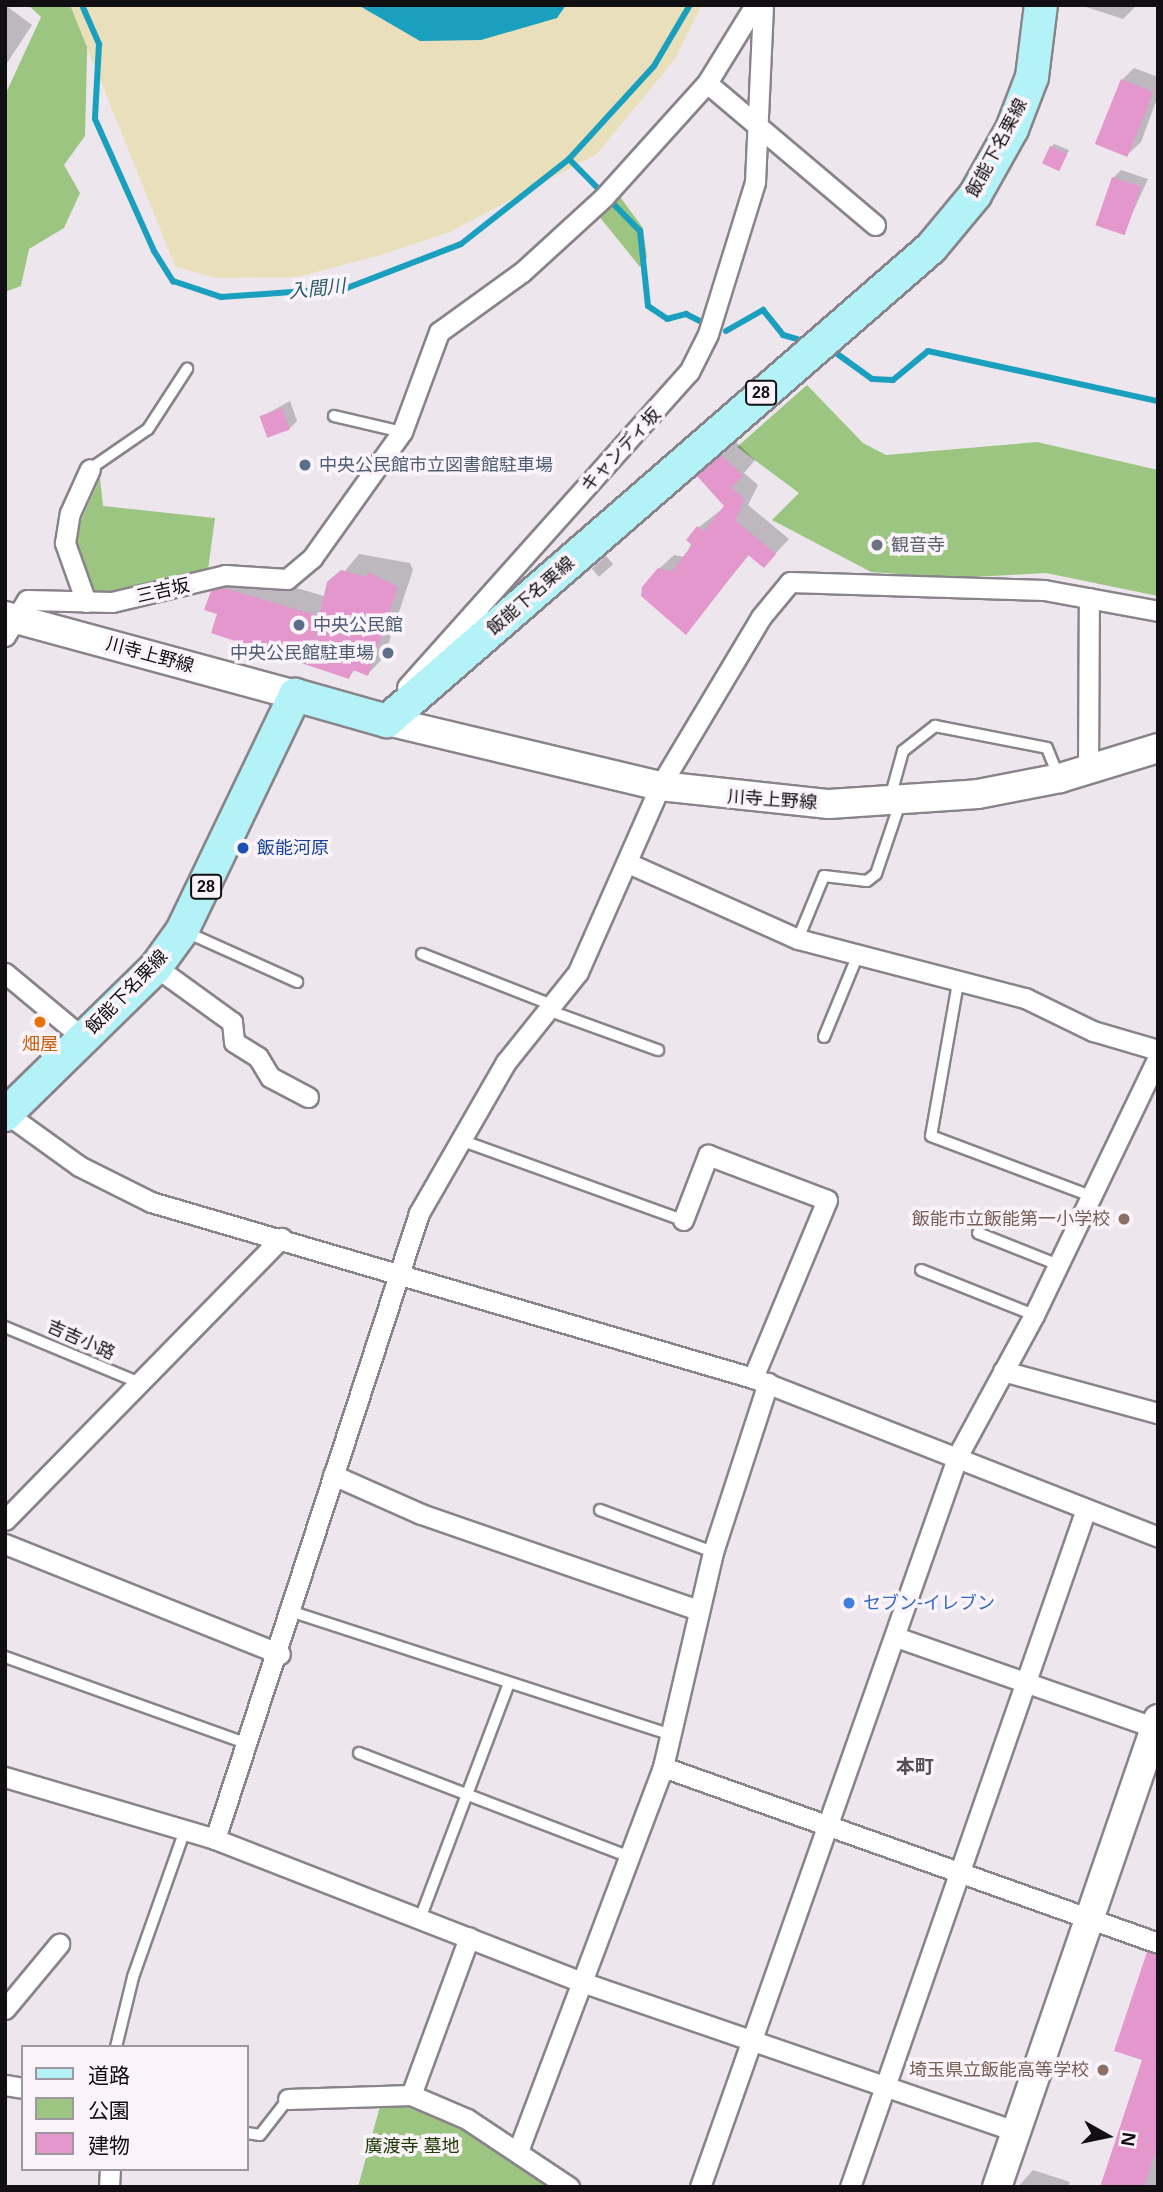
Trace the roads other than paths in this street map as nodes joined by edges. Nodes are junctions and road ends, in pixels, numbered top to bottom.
1 (755, 5) edge
2 (763, 5) edge
3 (1041, 5) edge
4 (707, 83) junction
5 (760, 125) junction
6 (875, 225) dead end
7 (187, 369) dead end
8 (334, 416) dead end
9 (402, 432) junction
10 (90, 469) joint
11 (1088, 598) junction
12 (86, 602) junction
13 (1158, 611) edge
14 (9, 624) edge
15 (295, 695) junction
16 (383, 720) junction
17 (1158, 748) edge
18 (1088, 771) junction
19 (1060, 778) junction
20 (660, 786) junction
21 (894, 803) junction
22 (628, 863) junction
23 (182, 931) junction
24 (798, 939) junction
25 (422, 954) dead end
26 (857, 957) junction
27 (156, 967) junction
28 (5, 973) edge
29 (297, 982) dead end
30 (958, 983) junction
31 (552, 1008) junction
32 (824, 1037) dead end
33 (83, 1038) junction
34 (658, 1050) dead end
35 (1158, 1050) edge
36 (1158, 1058) edge
37 (308, 1097) dead end
38 (6, 1114) edge
39 (463, 1141) junction
40 (1091, 1196) junction
41 (683, 1220) joint
42 (978, 1233) dead end
43 (281, 1238) junction
44 (1059, 1265) junction
45 (398, 1269) junction
46 (921, 1270) dead end
47 (1034, 1315) junction
48 (5, 1327) edge
49 (1003, 1371) junction
50 (761, 1380) junction
51 (144, 1385) junction
52 (1158, 1413) edge
53 (958, 1455) junction
54 (332, 1475) junction
55 (1086, 1509) junction
56 (600, 1510) dead end
57 (5, 1520) edge
58 (1158, 1537) edge
59 (5, 1544) edge
60 (713, 1552) junction
61 (698, 1610) junction
62 (293, 1612) junction
63 (896, 1637) junction
64 (280, 1654) junction
65 (5, 1657) edge
66 (1026, 1682) junction
67 (508, 1686) junction
68 (1157, 1726) edge
69 (671, 1735) junction
70 (249, 1745) junction
71 (359, 1753) dead end
72 (663, 1767) junction
73 (5, 1777) edge
74 (468, 1792) junction
75 (830, 1826) junction
76 (185, 1830) junction
77 (215, 1839) junction
78 (631, 1858) junction
79 (960, 1872) junction
80 (421, 1916) junction
81 (1087, 1917) junction
82 (469, 1937) junction
83 (1158, 1943) edge
84 (59, 1944) dead end
85 (582, 1982) junction
86 (5, 2009) edge
87 (750, 2042) junction
88 (116, 2045) edge
89 (884, 2088) junction
90 (411, 2095) junction
91 (288, 2099) joint
92 (1017, 2132) junction
93 (248, 2133) edge
94 (518, 2151) junction
95 (569, 2187) edge
96 (700, 2187) edge
97 (850, 2187) edge
98 (997, 2187) edge

1 - 4 street, 三吉坂
2 - 5 street, キャンディ坂
3 - 16 main road, 飯能下名栗線 / 28
4 - 5 street
4 - 9 street, 三吉坂
5 - 6 street
5 - 16 street, キャンディ坂
7 - 10 lane
8 - 9 lane
9 - 12 street, 三吉坂
10 - 12 street
11 - 13 street
11 - 18 street
11 - 20 street
12 - 14 street, 三吉坂
14 - 15 street, 川寺上野線
15 - 16 main road
15 - 23 main road, 飯能下名栗線 / 28
16 - 20 street, 川寺上野線
17 - 18 street, 川寺上野線
18 - 19 street, 川寺上野線
19 - 21 street, 川寺上野線
19 - 21 lane
20 - 21 street, 川寺上野線
20 - 22 street
21 - 24 lane
22 - 24 street
22 - 31 street
23 - 27 main road, 飯能下名栗線 / 28
23 - 29 lane
24 - 26 street
25 - 31 lane
26 - 30 street
26 - 32 lane
27 - 33 main road, 飯能下名栗線 / 28
27 - 37 street
28 - 33 street
30 - 35 street
30 - 40 lane
31 - 34 lane
31 - 39 street
33 - 38 main road, 飯能下名栗線 / 28
36 - 40 street
38 - 43 street
39 - 41 lane
39 - 45 street
40 - 44 street
41 - 50 street
42 - 44 lane
43 - 45 street
43 - 51 street
44 - 47 street
45 - 50 street
45 - 54 street
46 - 47 lane
47 - 49 street
48 - 51 lane, 吉吉小路
49 - 52 street
49 - 53 street
50 - 53 street
50 - 60 street
51 - 57 street
53 - 55 street
53 - 63 street
54 - 61 street
54 - 62 street
55 - 58 street
55 - 66 street
56 - 60 lane
59 - 64 street
60 - 61 street
61 - 69 street
62 - 64 street
62 - 67 lane
63 - 66 street
63 - 75 street
64 - 70 street
65 - 70 lane
66 - 68 street
66 - 79 street
67 - 69 lane
67 - 74 lane
68 - 81 street
69 - 72 street
70 - 77 street
71 - 74 lane
72 - 75 street
72 - 78 street
73 - 76 street
74 - 78 lane
74 - 80 lane
75 - 79 street
75 - 87 street
76 - 77 street
76 - 88 lane
77 - 80 street
78 - 85 street
79 - 81 street
79 - 89 street
80 - 82 street
81 - 83 street
81 - 92 street
82 - 85 street
82 - 90 street
84 - 86 street
85 - 87 street
85 - 94 street
87 - 89 street
87 - 96 street
89 - 92 street
89 - 97 street
90 - 91 street
90 - 94 street
91 - 93 lane
92 - 98 street
94 - 95 street

